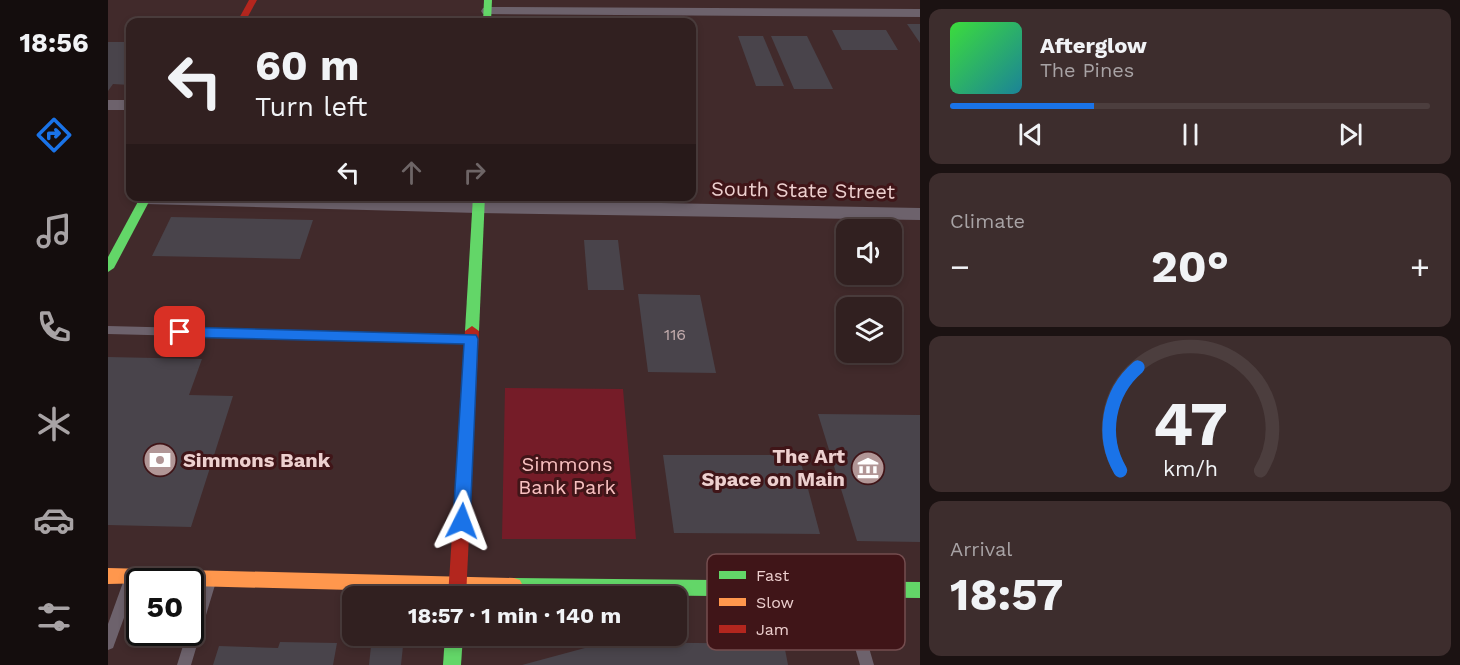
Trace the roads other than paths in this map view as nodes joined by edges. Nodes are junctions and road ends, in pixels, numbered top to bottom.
1 (253, 0) edge
2 (488, 11) edge
3 (920, 13) edge
4 (243, 18) edge
5 (108, 105) edge
6 (126, 105) edge
7 (145, 201) edge
8 (412, 201) edge
9 (478, 202) edge
10 (920, 214) edge
11 (108, 268) edge
12 (108, 330) edge
13 (471, 339) junction
14 (108, 576) edge
15 (126, 576) edge
16 (204, 579) edge
17 (210, 579) junction
18 (343, 586) edge
19 (457, 586) edge
20 (687, 591) edge
21 (707, 591) edge
22 (126, 593) edge
23 (108, 644) edge
24 (453, 646) edge
25 (863, 650) edge
26 (184, 665) edge
27 (452, 665) edge
28 (867, 665) edge

1 - 4 main road
2 - 3 street
5 - 6 street
7 - 11 main road
8 - 9 street, South State Street
9 - 10 street, South State Street
9 - 13 main road
12 - 13 lane
13 - 19 main road
14 - 15 main road
16 - 17 main road
17 - 18 main road
17 - 26 lane
20 - 21 main road
22 - 23 lane
24 - 27 main road
25 - 28 lane

